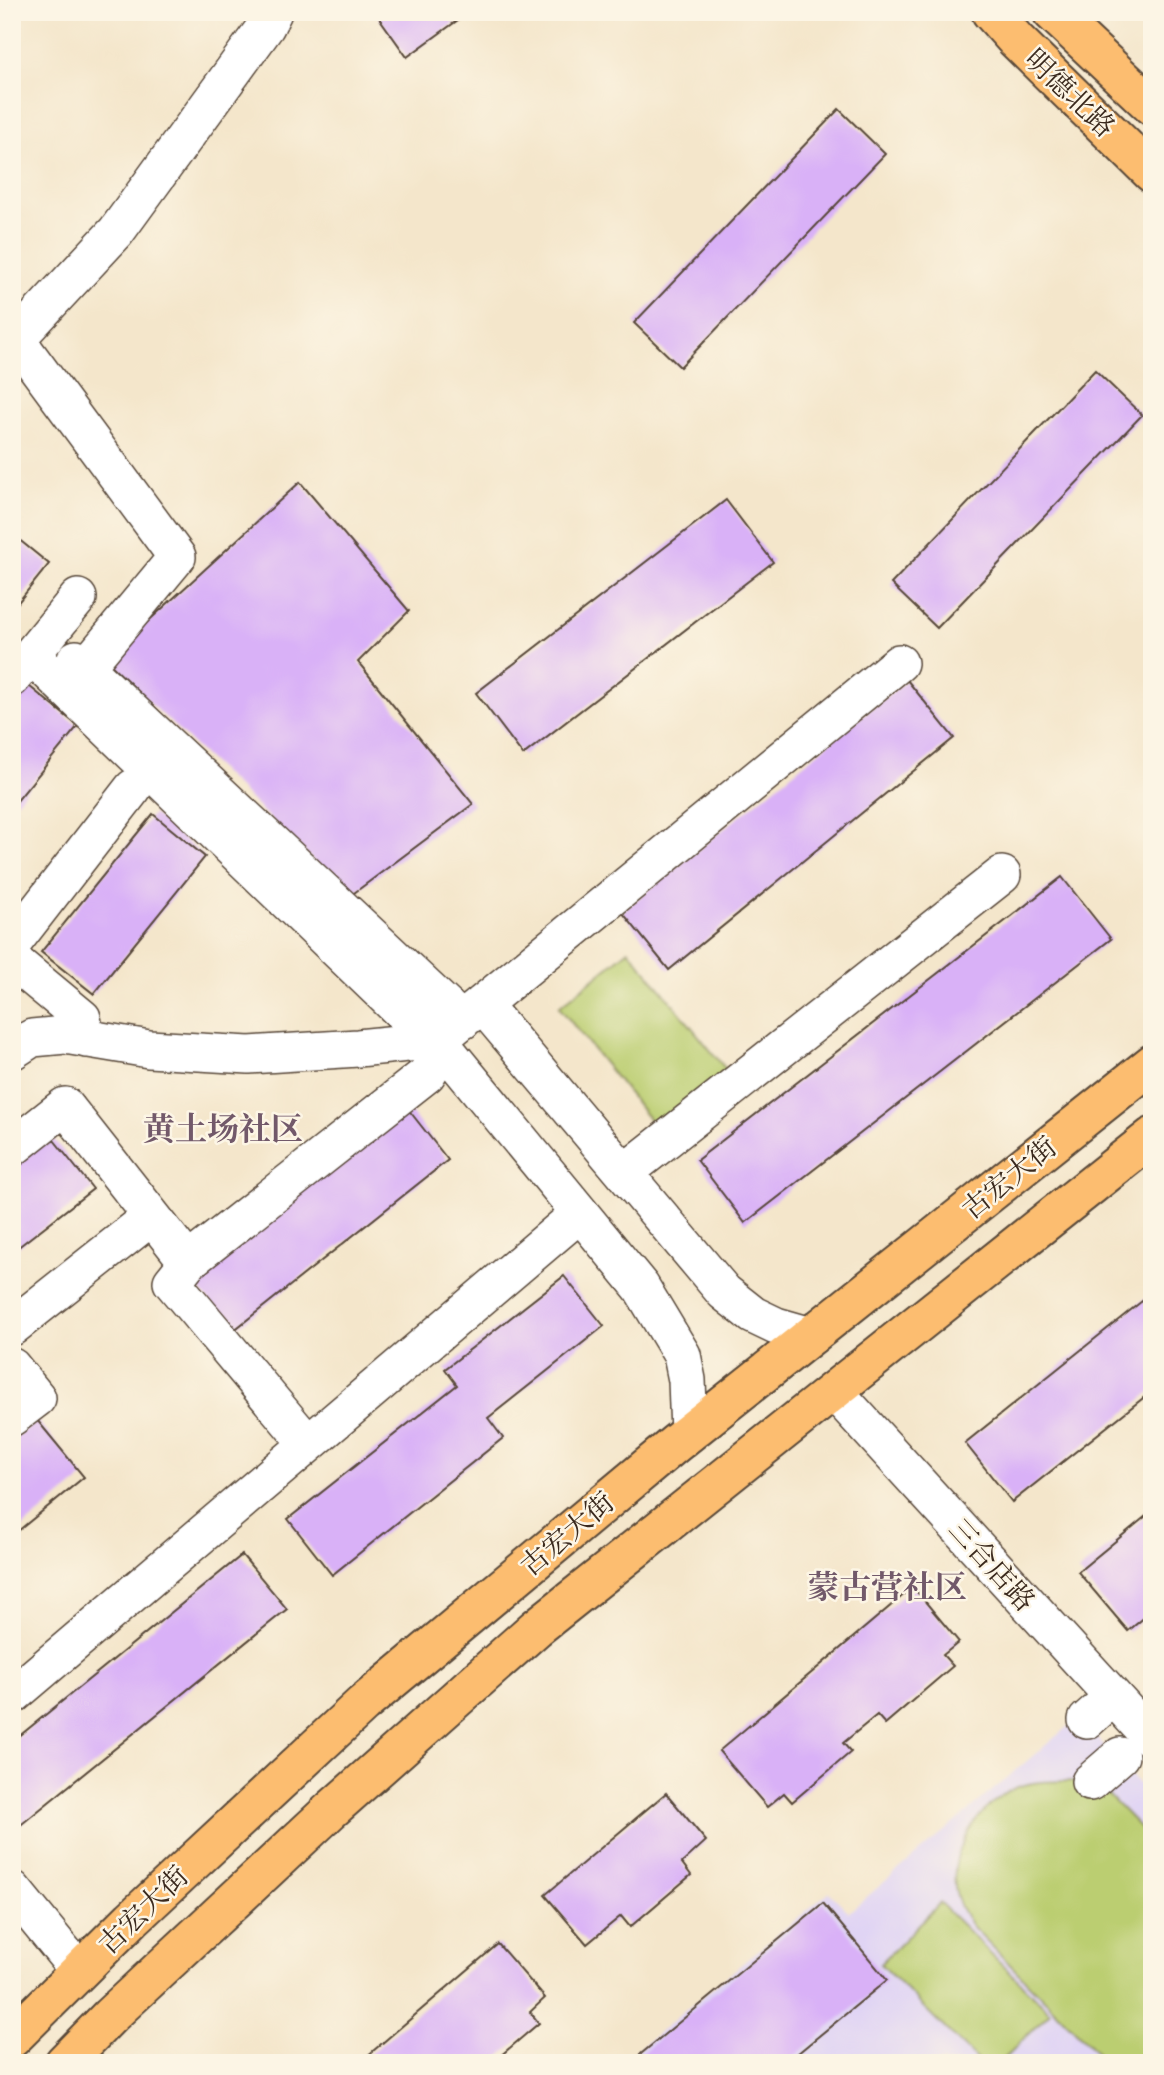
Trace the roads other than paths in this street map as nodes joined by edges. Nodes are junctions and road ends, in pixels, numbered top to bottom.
1 (273, 12) edge
2 (991, 12) edge
3 (1052, 12) edge
4 (1152, 106) edge
5 (1152, 173) edge
6 (78, 598) dead end
7 (899, 663) dead end
8 (22, 667) edge
9 (133, 788) dead end
10 (1002, 876) dead end
11 (12, 944) edge
12 (12, 960) edge
13 (461, 1022) junction
14 (19, 1035) edge
15 (86, 1039) junction
16 (1152, 1064) edge
17 (1152, 1137) edge
18 (12, 1148) edge
19 (624, 1173) junction
20 (1003, 1183) junction
21 (580, 1213) junction
22 (151, 1217) junction
23 (1040, 1226) junction
24 (188, 1262) junction
25 (12, 1327) edge
26 (811, 1336) junction
27 (12, 1367) edge
28 (834, 1391) junction
29 (12, 1417) edge
30 (689, 1433) junction
31 (308, 1444) junction
32 (12, 1696) edge
33 (1152, 1739) edge
34 (1120, 1756) dead end
35 (1090, 1782) dead end
36 (12, 1888) edge
37 (79, 1971) junction
38 (12, 2038) edge
39 (64, 2063) edge

1 - 13 street
2 - 5 main road, 明德北路
3 - 4 main road, 明德北路
6 - 8 street
7 - 13 street
8 - 13 street
9 - 11 street
10 - 19 street
12 - 15 street
13 - 15 street
13 - 19 street
13 - 21 street
13 - 24 street
14 - 15 street
16 - 20 main road, 古宏大街
17 - 23 main road, 古宏大街
18 - 22 street
19 - 26 street
20 - 23 main road
20 - 26 main road, 古宏大街
21 - 30 street
21 - 31 street
22 - 24 street
22 - 25 street
23 - 28 main road, 古宏大街
24 - 31 street
26 - 30 main road, 古宏大街
27 - 29 street
28 - 33 street, 三合店路
28 - 39 main road, 古宏大街
30 - 37 main road, 古宏大街
31 - 32 street
34 - 35 street
36 - 37 street
37 - 38 main road, 古宏大街

